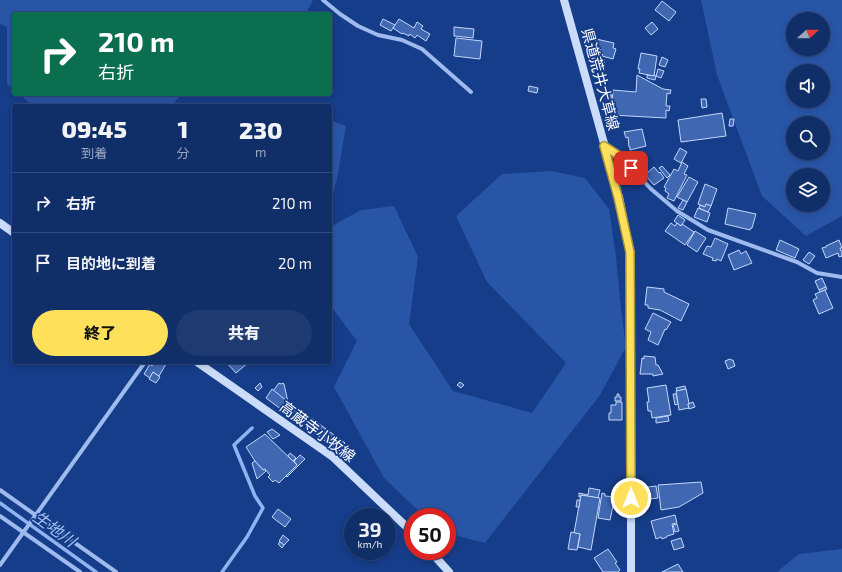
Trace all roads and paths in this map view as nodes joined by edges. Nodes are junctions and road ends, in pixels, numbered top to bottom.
1 (323, 0) edge
2 (564, 0) edge
3 (470, 92) dead end
4 (604, 146) junction
5 (0, 223) edge
6 (12, 232) edge
7 (842, 277) edge
8 (144, 364) edge
9 (200, 364) edge
10 (0, 490) edge
11 (36, 515) junction
12 (0, 516) edge
13 (404, 524) edge
14 (23, 533) junction
15 (438, 560) edge
16 (0, 565) edge
17 (80, 572) edge
18 (116, 572) edge
19 (449, 572) edge
20 (631, 572) edge

1 - 3 street
2 - 4 main road, 県道荒井大草線
4 - 7 street
4 - 20 main road, 県道荒井大草線
5 - 6 main road
8 - 11 street
9 - 13 main road, 高蔵寺小牧線
10 - 11 street
11 - 14 street
11 - 18 street
12 - 14 street
14 - 16 street
14 - 17 street
15 - 19 main road

